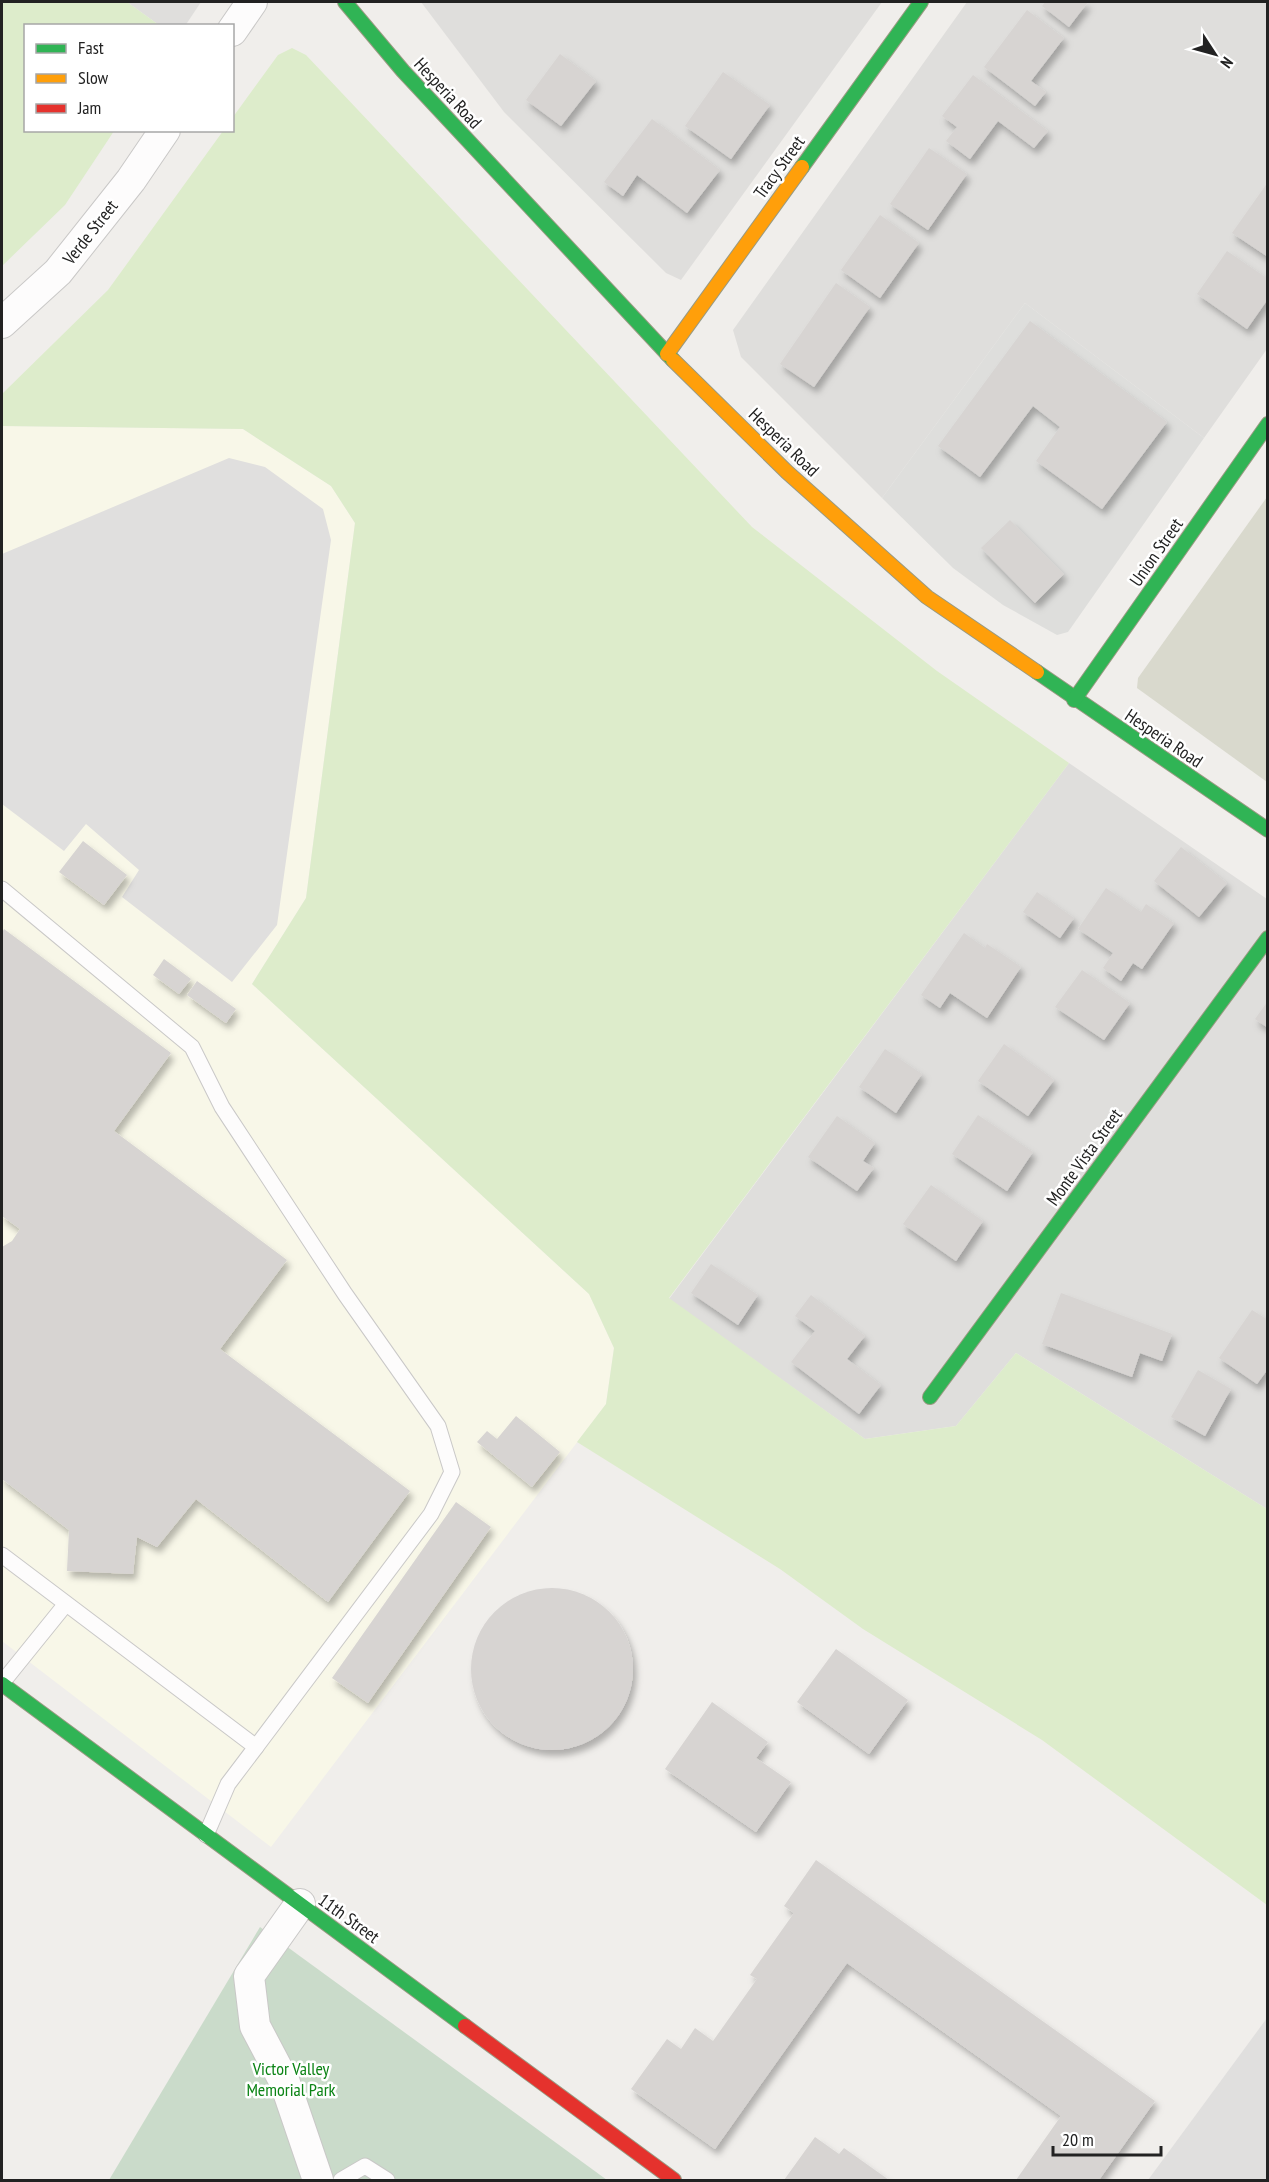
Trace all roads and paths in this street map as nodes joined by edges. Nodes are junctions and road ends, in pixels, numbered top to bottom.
1 (252, 2) edge
2 (345, 2) edge
3 (921, 2) edge
4 (234, 28) edge
5 (164, 132) edge
6 (2, 322) edge
7 (667, 354) junction
8 (1268, 424) edge
9 (1074, 700) junction
10 (1268, 830) edge
11 (2, 889) edge
12 (1268, 939) edge
13 (930, 1397) dead end
14 (2, 1555) edge
15 (65, 1605) junction
16 (2, 1683) edge
17 (256, 1747) junction
18 (206, 1835) junction
19 (300, 1904) junction
20 (318, 2181) edge
21 (341, 2181) edge
22 (387, 2181) edge
23 (675, 2181) edge

1 - 4 street
2 - 7 street, Hesperia Road
3 - 7 street, Tracy Street
5 - 6 street, Verde Street
7 - 9 street, Hesperia Road
8 - 9 street, Union Street
9 - 10 street, Hesperia Road
11 - 17 lane
12 - 13 street, Monte Vista Street
14 - 15 lane
15 - 16 lane
15 - 17 lane
16 - 18 street, 11th Street
17 - 18 lane
18 - 19 street, 11th Street
19 - 20 street
19 - 23 street, 11th Street
21 - 22 lane

